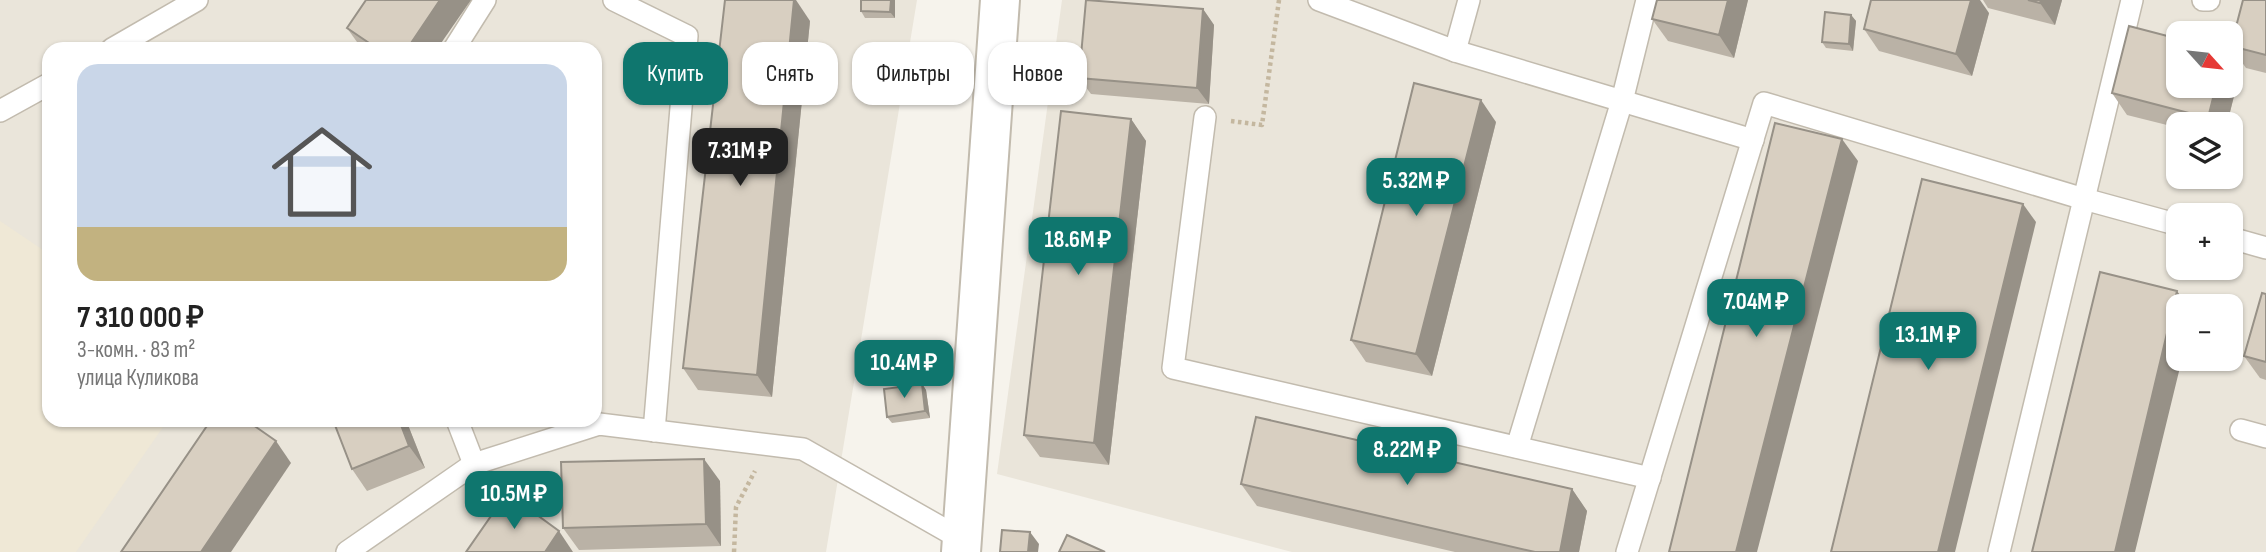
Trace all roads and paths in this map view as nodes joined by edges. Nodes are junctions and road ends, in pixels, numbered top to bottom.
1 (197, 0) edge
2 (485, 0) edge
3 (614, 0) edge
4 (1000, 0) edge
5 (1279, 0) edge
6 (1319, 0) edge
7 (1469, 0) edge
8 (1647, 0) edge
9 (2132, 0) edge
10 (2203, 0) edge
11 (2209, 0) edge
12 (124, 42) edge
13 (458, 42) edge
14 (1455, 51) junction
15 (42, 88) edge
16 (1622, 101) junction
17 (0, 111) edge
18 (1205, 117) joint
19 (1753, 140) junction
20 (2084, 199) junction
21 (2166, 221) edge
22 (2243, 242) edge
23 (2266, 248) edge
24 (602, 424) edge
25 (460, 427) edge
26 (590, 427) edge
27 (2241, 430) dead end
28 (654, 431) junction
29 (2266, 437) edge
30 (772, 445) junction
31 (1517, 447) junction
32 (474, 464) junction
33 (1650, 478) junction
34 (962, 546) edge
35 (347, 552) edge
36 (734, 552) edge
37 (1628, 552) edge
38 (1999, 552) edge

1 - 12 lane
2 - 13 lane
3 - 28 lane
4 - 34 street
5 - 18 path
6 - 14 lane
7 - 14 lane
8 - 16 lane
9 - 20 lane
10 - 11 lane
14 - 16 lane
15 - 17 lane
16 - 19 lane
16 - 31 lane
18 - 31 lane
19 - 20 lane
19 - 33 lane
20 - 21 lane
20 - 38 lane
22 - 23 lane
24 - 28 lane
25 - 32 lane
26 - 32 lane
27 - 29 lane
28 - 30 lane
30 - 34 lane
30 - 36 path
31 - 33 lane
32 - 35 lane
33 - 37 lane

